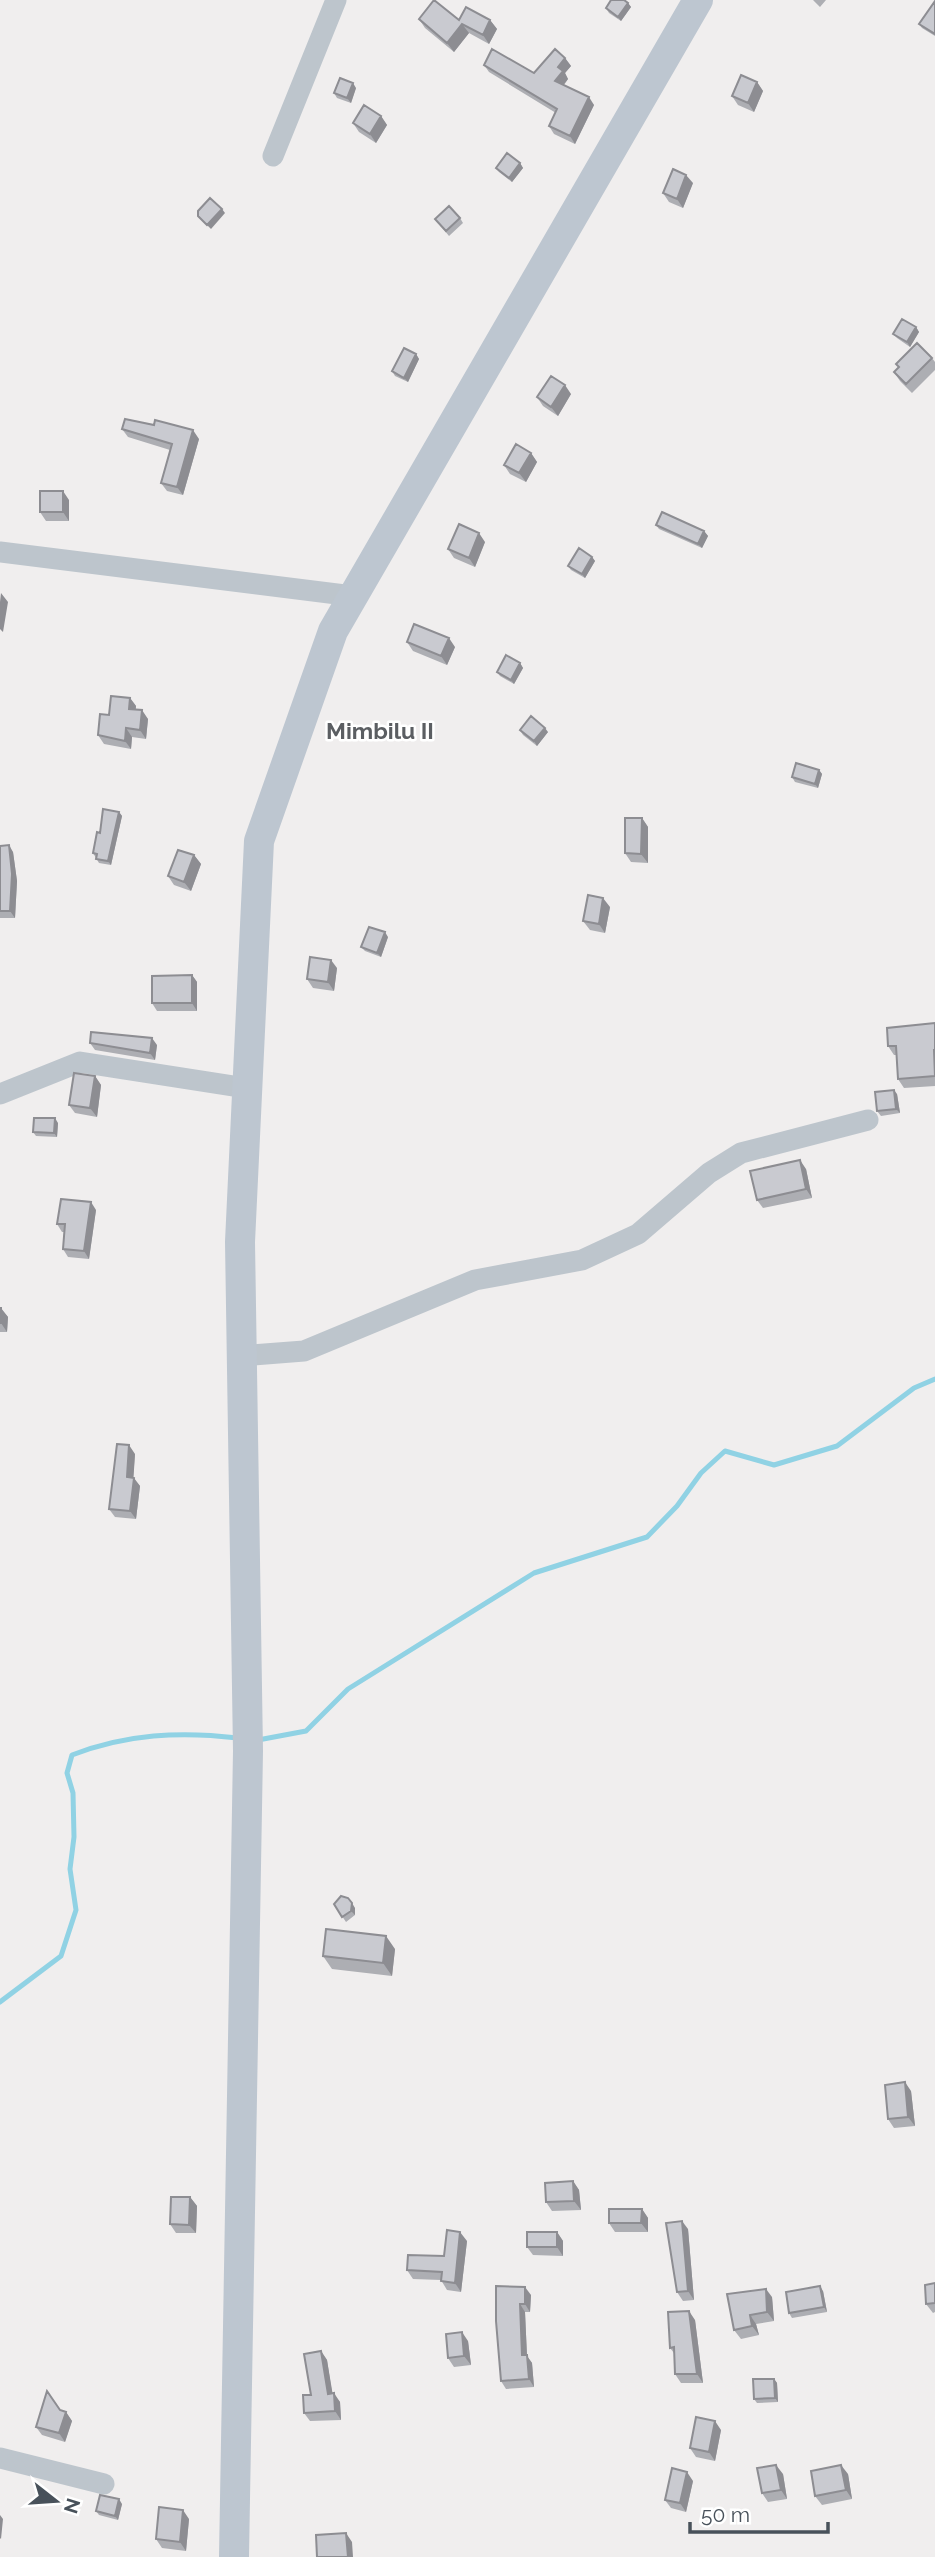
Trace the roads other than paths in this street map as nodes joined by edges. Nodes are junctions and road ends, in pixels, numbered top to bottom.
1 (336, 0) edge
2 (698, 0) edge
3 (273, 156) dead end
4 (0, 552) edge
5 (353, 596) junction
6 (247, 1088) junction
7 (0, 1094) edge
8 (868, 1120) dead end
9 (240, 1356) junction
10 (0, 2458) edge
11 (104, 2484) dead end
12 (234, 2557) edge

1 - 3 street
2 - 5 main road
4 - 5 street
5 - 6 main road
6 - 7 street
6 - 9 main road
8 - 9 street
9 - 12 main road
10 - 11 street

